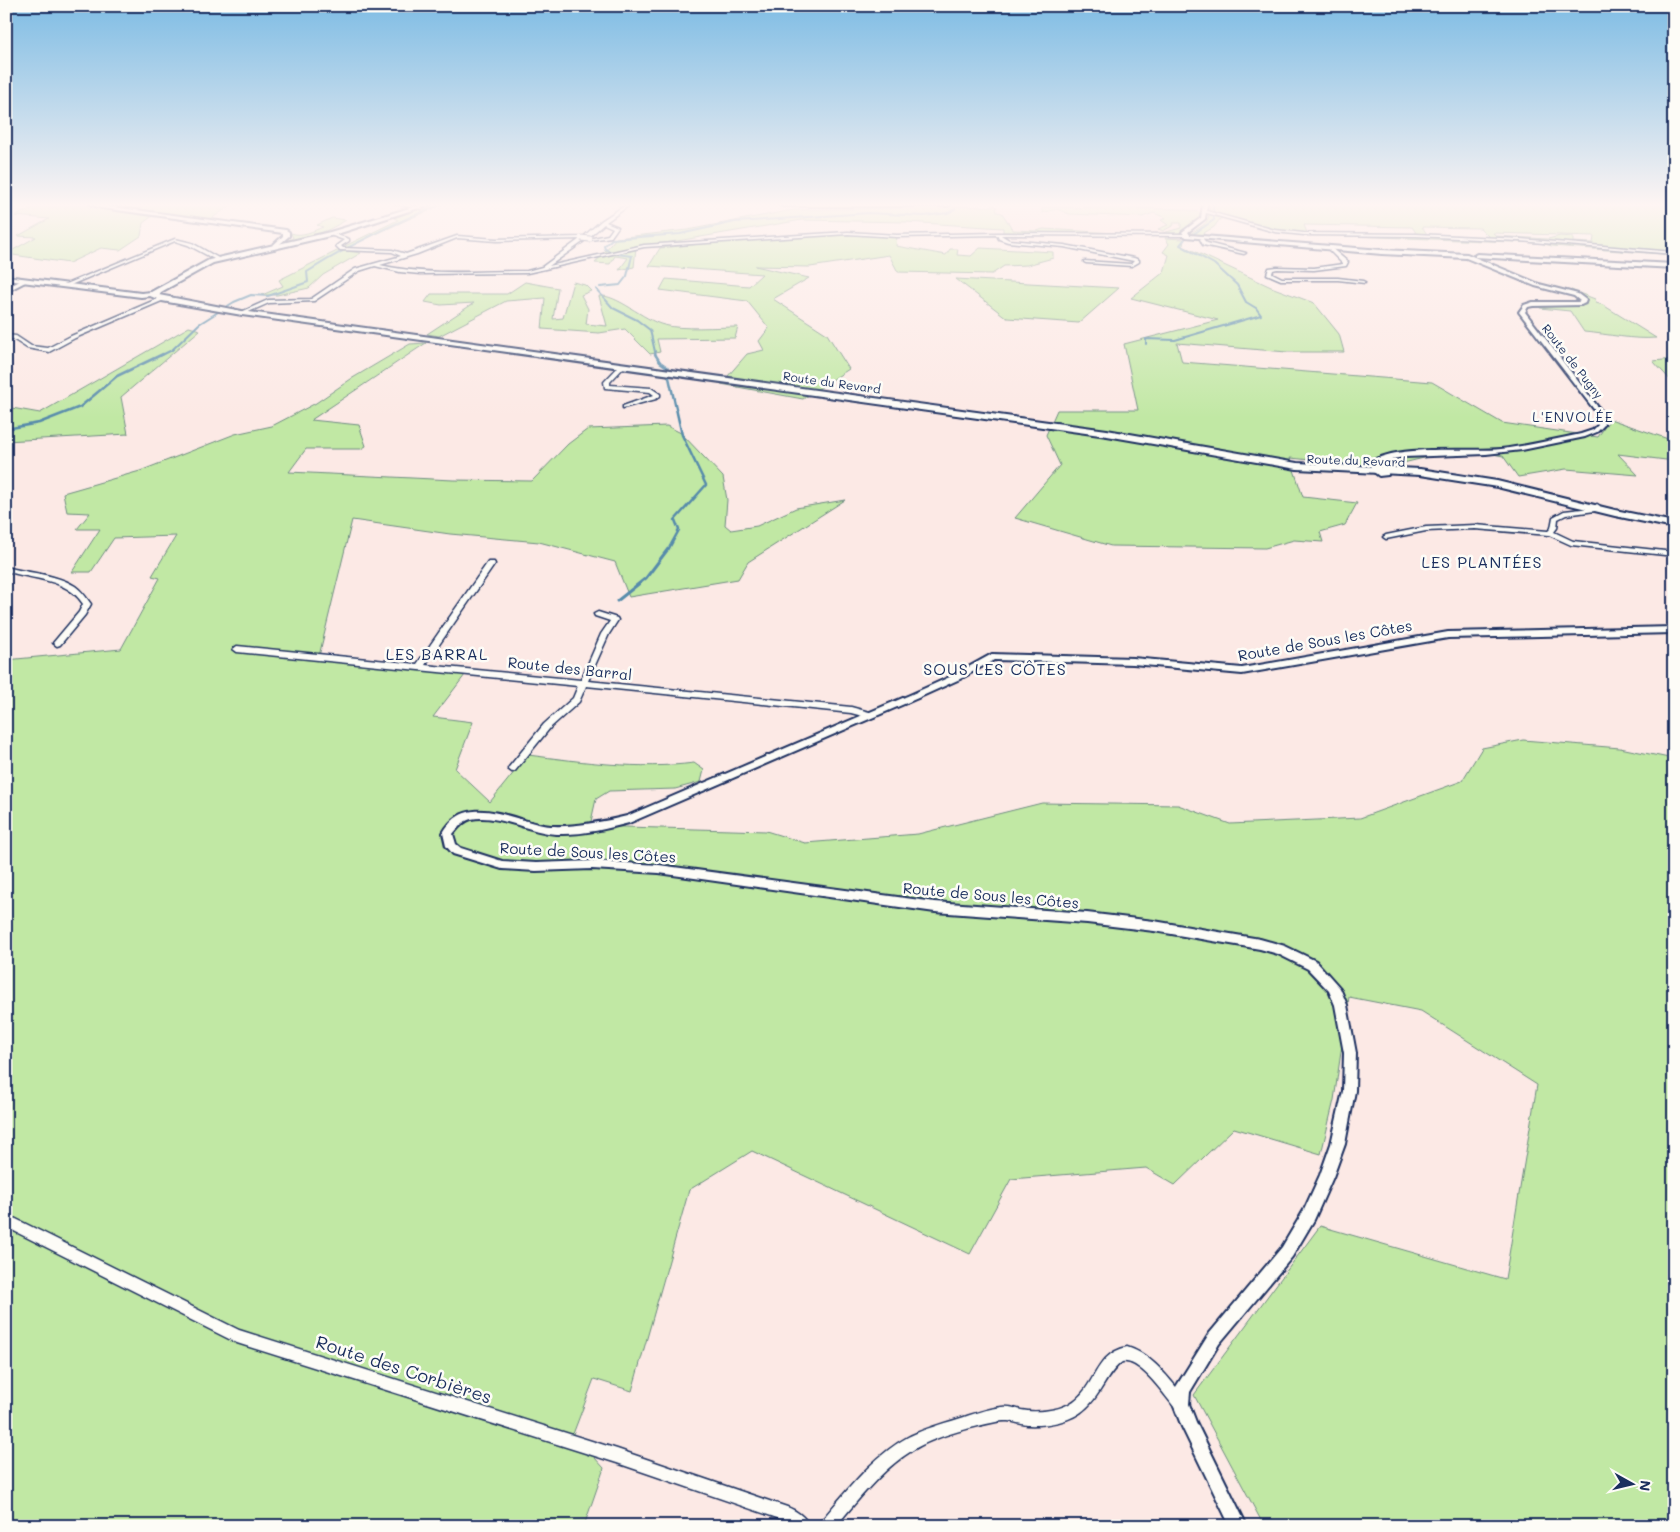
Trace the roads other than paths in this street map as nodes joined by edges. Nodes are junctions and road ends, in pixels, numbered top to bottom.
1 (87, 275) edge
2 (186, 275) edge
3 (349, 275) edge
4 (1274, 275) edge
5 (1515, 275) edge
6 (6, 278) edge
7 (26, 280) junction
8 (1363, 282) dead end
9 (66, 284) junction
10 (6, 290) edge
11 (160, 295) junction
12 (242, 313) junction
13 (6, 337) edge
14 (73, 337) joint
15 (49, 350) joint
16 (623, 365) junction
17 (626, 407) dead end
18 (1381, 472) junction
19 (1597, 508) junction
20 (1674, 524) edge
21 (1550, 533) junction
22 (1386, 537) dead end
23 (1674, 554) edge
24 (491, 564) dead end
25 (7, 569) edge
26 (598, 614) dead end
27 (1674, 630) edge
28 (57, 643) dead end
29 (237, 649) dead end
30 (419, 667) junction
31 (584, 684) junction
32 (870, 715) junction
33 (512, 770) dead end
34 (6, 1220) edge
35 (1181, 1404) junction
36 (802, 1526) edge
37 (826, 1526) edge
38 (1238, 1526) edge

1 - 9 street
2 - 11 main road
3 - 12 street
4 - 8 street
5 - 18 street, Route de Pugny
6 - 7 main road, Route du Revard
7 - 9 main road, Route du Revard
7 - 10 street
9 - 11 main road, Route du Revard
11 - 12 main road, Route du Revard
11 - 14 street
12 - 16 main road, Route du Revard
13 - 15 street
14 - 15 street
16 - 17 street
16 - 18 main road, Route du Revard
18 - 19 main road, Route du Revard
19 - 20 main road, Route du Revard
19 - 21 street
21 - 22 street
21 - 23 street
24 - 30 street
25 - 28 street
26 - 31 street
27 - 32 street, Route de Sous les Côtes
29 - 30 street, Route des Barral
30 - 31 street, Route des Barral
31 - 32 street, Route des Barral
31 - 33 street
32 - 35 street, Route de Sous les Côtes
34 - 36 street, Route des Corbières
35 - 37 street
35 - 38 street

